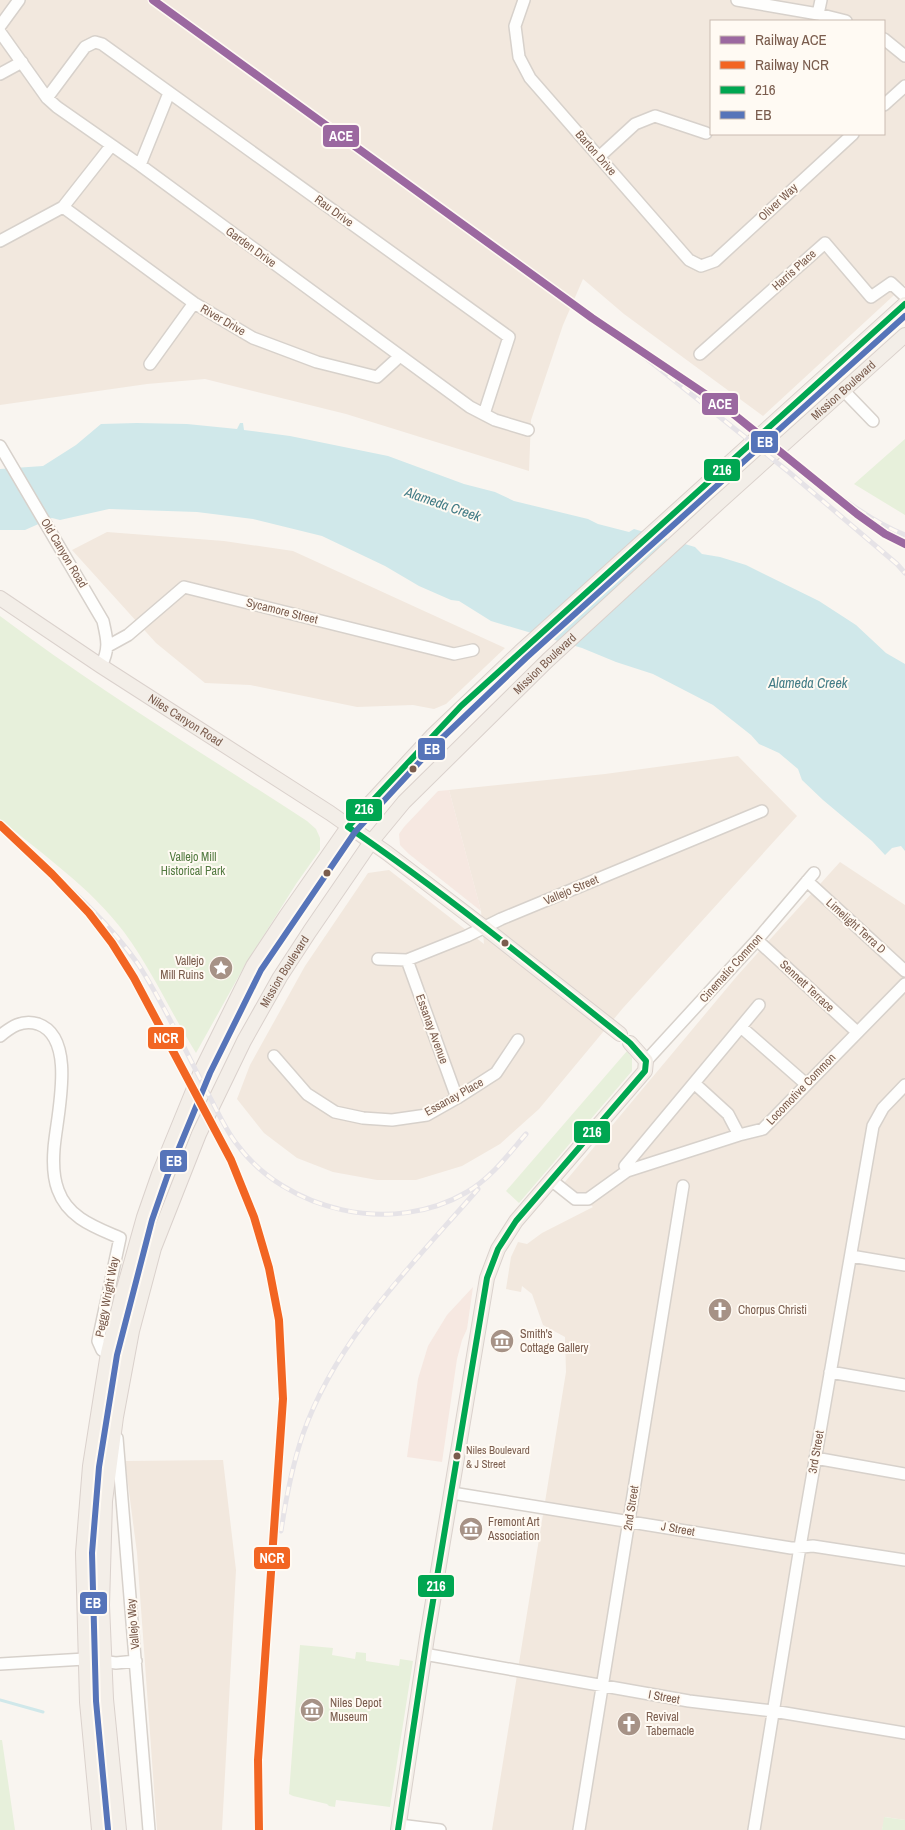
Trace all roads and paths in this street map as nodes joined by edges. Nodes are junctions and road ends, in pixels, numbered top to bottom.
1 (19, 0) edge
2 (524, 0) edge
3 (737, 0) edge
4 (821, 0) edge
5 (818, 14) junction
6 (842, 20) edge
7 (0, 26) edge
8 (0, 32) edge
9 (885, 40) edge
10 (905, 56) edge
11 (22, 62) junction
12 (0, 74) edge
13 (905, 86) edge
14 (169, 93) junction
15 (47, 98) junction
16 (885, 104) edge
17 (706, 133) dead end
18 (852, 135) edge
19 (111, 146) junction
20 (599, 157) junction
21 (140, 165) junction
22 (63, 207) junction
23 (0, 241) edge
24 (701, 266) joint
25 (905, 296) edge
26 (194, 303) junction
27 (905, 304) edge
28 (905, 335) edge
29 (700, 354) dead end
30 (400, 356) junction
31 (150, 364) dead end
32 (844, 391) junction
33 (484, 414) junction
34 (873, 421) dead end
35 (528, 430) dead end
36 (0, 446) edge
37 (0, 598) edge
38 (108, 646) junction
39 (473, 650) dead end
40 (102, 666) junction
41 (762, 811) dead end
42 (348, 827) junction
43 (371, 842) junction
44 (810, 877) joint
45 (485, 928) junction
46 (757, 940) junction
47 (378, 959) dead end
48 (407, 960) junction
49 (905, 970) edge
50 (905, 984) edge
51 (759, 1005) dead end
52 (741, 1027) junction
53 (857, 1032) junction
54 (0, 1036) edge
55 (518, 1040) dead end
56 (274, 1056) dead end
57 (646, 1061) junction
58 (694, 1083) junction
59 (806, 1084) junction
60 (905, 1085) edge
61 (457, 1098) junction
62 (739, 1135) junction
63 (627, 1172) junction
64 (551, 1180) junction
65 (683, 1186) dead end
66 (851, 1256) junction
67 (905, 1265) edge
68 (108, 1354) junction
69 (830, 1372) junction
70 (122, 1378) junction
71 (905, 1385) edge
72 (116, 1417) junction
73 (815, 1458) junction
74 (90, 1466) junction
75 (108, 1468) junction
76 (905, 1474) edge
77 (452, 1493) junction
78 (628, 1521) junction
79 (800, 1546) junction
80 (905, 1560) edge
81 (424, 1654) junction
82 (85, 1659) junction
83 (103, 1661) junction
84 (136, 1661) junction
85 (0, 1664) edge
86 (602, 1686) junction
87 (773, 1711) junction
88 (905, 1733) edge
89 (398, 1827) edge
90 (100, 1830) edge
91 (119, 1830) edge
92 (149, 1830) edge
93 (440, 1830) edge
94 (579, 1830) edge
95 (754, 1830) edge

1 - 7 street
2 - 20 street, Barton Drive
3 - 5 street
4 - 5 street
5 - 6 street
8 - 11 street, Garden Drive
9 - 10 street
11 - 12 street
11 - 15 street, Garden Drive
13 - 16 street
14 - 15 street, Rau Drive
14 - 21 street
14 - 33 street, Rau Drive
15 - 19 street, Garden Drive
17 - 20 street
18 - 24 street, Oliver Way
19 - 21 street, Garden Drive
19 - 22 street
20 - 24 street, Barton Drive
21 - 30 street, Garden Drive
22 - 23 street
22 - 26 street, River Drive
25 - 29 street, Harris Place
26 - 30 street, River Drive
26 - 31 street
27 - 42 main road, Mission Boulevard
28 - 32 main road, Mission Boulevard
30 - 33 street, Garden Drive
32 - 34 street
32 - 43 main road, Mission Boulevard
33 - 35 street, Garden Drive
36 - 38 street, Old Canyon Road
37 - 40 main road, Niles Canyon Road
38 - 39 street, Sycamore Street
38 - 40 street, Old Canyon Road
40 - 42 main road, Niles Canyon Road
41 - 45 street, Vallejo Street
42 - 43 main road, Niles Canyon Road
42 - 68 main road, Mission Boulevard
43 - 45 main road, Niles Canyon Road
43 - 70 main road, Mission Boulevard
44 - 46 street, Cinematic Common
44 - 49 street, Limelight Terra D
45 - 48 street, Vallejo Street
45 - 57 main road, Niles Canyon Road
46 - 53 street, Sennett Terrace
46 - 57 street, Cinematic Common
47 - 48 street, Vallejo Street
48 - 61 street, Essanay Avenue
50 - 53 street, Locomotive Common
51 - 52 street
52 - 58 street
52 - 59 street
53 - 59 street, Locomotive Common
54 - 68 street, Peggy Wright Way
55 - 61 street, Essanay Place
56 - 61 street, Essanay Place
57 - 64 main road
58 - 62 street
58 - 63 street
59 - 62 street, Locomotive Common
60 - 66 street, 3rd Street
62 - 63 street, Locomotive Common
63 - 64 street
64 - 77 main road
65 - 78 street, 2nd Street
66 - 67 street
66 - 69 street, 3rd Street
68 - 70 street, Peggy Wright Way
68 - 74 main road, Mission Boulevard
69 - 71 street
69 - 73 street, 3rd Street
70 - 72 main road, Mission Boulevard
72 - 75 main road, Mission Boulevard
72 - 84 street, Vallejo Way
73 - 76 street
73 - 79 street, 3rd Street
74 - 75 main road
74 - 82 main road, Mission Boulevard
75 - 83 main road, Mission Boulevard
77 - 78 street, J Street
77 - 81 main road
78 - 79 street, J Street
78 - 86 street, 2nd Street
79 - 80 street, J Street
79 - 87 street, 3rd Street
81 - 86 street, I Street
81 - 89 main road
82 - 83 street
82 - 85 street
82 - 90 main road, Mission Boulevard
83 - 84 street
83 - 91 main road, Mission Boulevard
84 - 92 street, Vallejo Way
86 - 87 street, I Street
86 - 94 street, 2nd Street
87 - 88 street, I Street
87 - 95 street, 3rd Street
89 - 93 street

